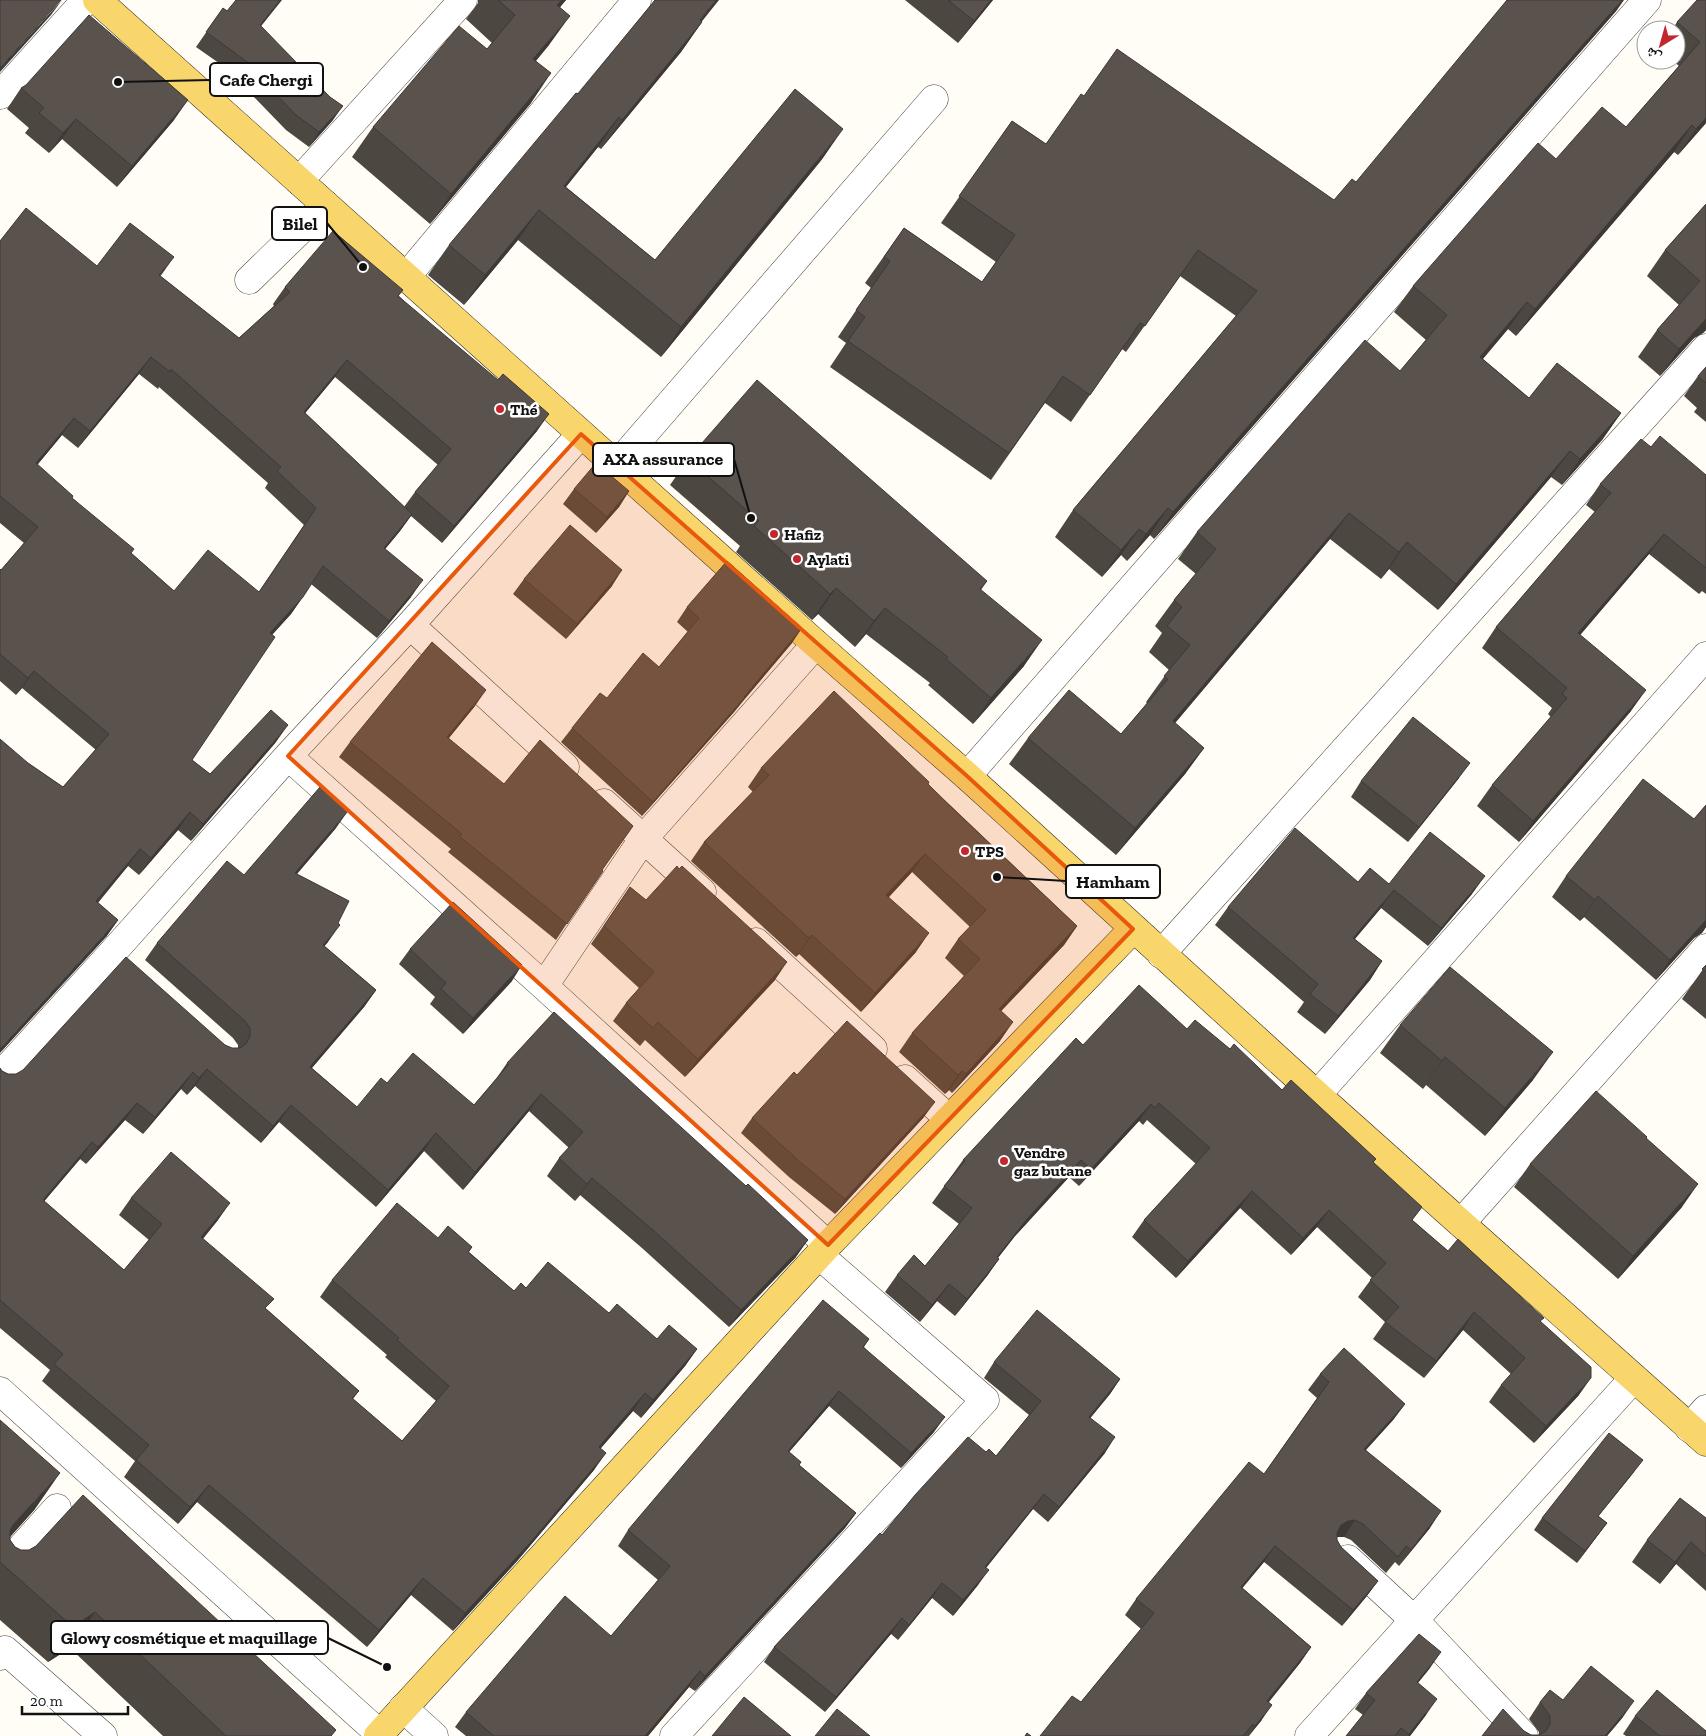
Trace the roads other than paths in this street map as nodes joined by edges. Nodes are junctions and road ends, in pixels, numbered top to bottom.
1 (86, 0) edge
2 (97, 0) edge
3 (463, 0) edge
4 (637, 0) edge
5 (1647, 0) edge
6 (0, 95) edge
7 (934, 99) dead end
8 (299, 181) junction
9 (326, 205) junction
10 (406, 277) junction
11 (249, 280) dead end
12 (1706, 348) edge
13 (581, 434) junction
14 (616, 466) junction
15 (410, 625) junction
16 (816, 644) junction
17 (1706, 656) edge
18 (288, 756) junction
19 (967, 776) junction
20 (643, 839) junction
21 (1133, 929) junction
22 (1706, 948) edge
23 (1161, 954) junction
24 (544, 986) junction
25 (0, 1076) edge
26 (1317, 1096) junction
27 (948, 1118) junction
28 (1461, 1223) junction
29 (823, 1250) junction
30 (1634, 1378) junction
31 (0, 1392) edge
32 (1700, 1426) edge
33 (57, 1508) edge
34 (1341, 1552) edge
35 (0, 1571) edge
36 (1414, 1620) junction
37 (0, 1656) edge
38 (403, 1708) junction
39 (380, 1735) edge
40 (103, 1736) edge
41 (434, 1736) edge
42 (674, 1736) edge
43 (1309, 1736) edge
44 (1524, 1736) edge

1 - 6 street
2 - 8 main road
3 - 8 street
4 - 10 street
5 - 19 street
7 - 14 street
8 - 9 main road
9 - 10 main road
9 - 11 street
10 - 13 main road
12 - 23 street
13 - 14 main road
13 - 15 street
14 - 16 main road
15 - 18 street
15 - 20 street
16 - 19 main road
16 - 20 street
17 - 26 street
18 - 24 street
18 - 25 street
19 - 21 main road
20 - 24 street
20 - 27 street
21 - 23 main road
21 - 27 main road
22 - 28 street
23 - 26 main road
24 - 29 street
26 - 28 main road
27 - 29 main road
28 - 30 main road
29 - 38 main road
29 - 42 street
30 - 32 main road
30 - 36 street
31 - 39 street
33 - 35 street
34 - 36 street
36 - 43 street
36 - 44 street
37 - 40 street
38 - 39 main road
38 - 41 street

